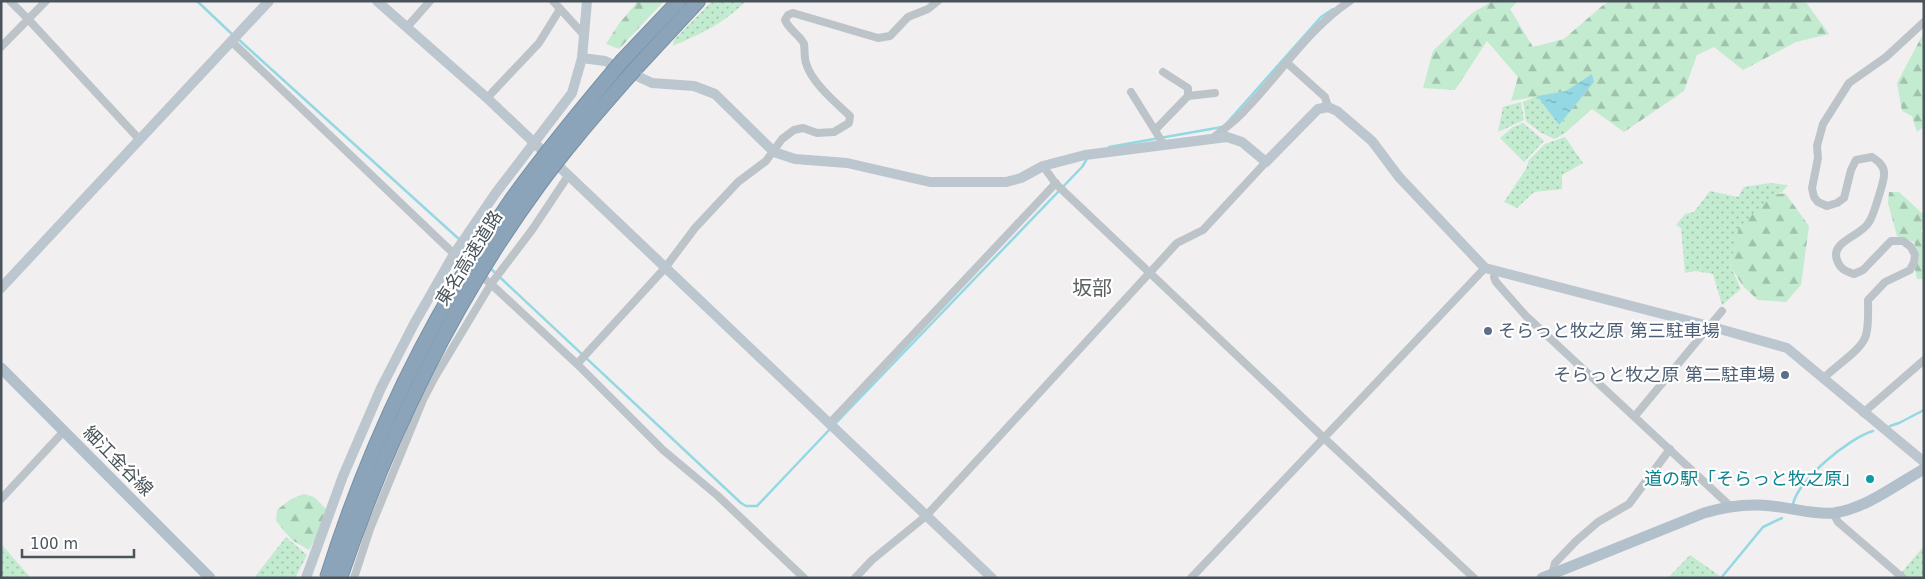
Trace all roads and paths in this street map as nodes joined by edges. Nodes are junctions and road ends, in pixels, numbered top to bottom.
1 (10, 1) edge
2 (46, 1) edge
3 (269, 1) edge
4 (377, 1) edge
5 (430, 1) edge
6 (587, 1) edge
7 (679, 1) edge
8 (698, 1) edge
9 (938, 1) edge
10 (1350, 1) edge
11 (557, 4) edge
12 (28, 19) junction
13 (1924, 22) edge
14 (407, 27) junction
15 (584, 35) junction
16 (234, 38) junction
17 (1, 47) edge
18 (582, 58) junction
19 (1286, 62) junction
20 (629, 65) junction
21 (1163, 72) dead end
22 (1131, 92) dead end
23 (1215, 93) dead end
24 (1188, 96) junction
25 (487, 98) junction
26 (1328, 106) junction
27 (1156, 132) junction
28 (139, 138) junction
29 (1214, 138) junction
30 (534, 143) junction
31 (1163, 144) junction
32 (774, 152) junction
33 (1266, 162) junction
34 (1043, 166) junction
35 (568, 176) junction
36 (1056, 184) junction
37 (460, 246) junction
38 (665, 268) junction
39 (1485, 268) junction
40 (1496, 271) junction
41 (1150, 272) junction
42 (492, 282) junction
43 (1, 288) edge
44 (1722, 310) dead end
45 (1708, 326) junction
46 (1924, 360) edge
47 (579, 362) junction
48 (1, 368) edge
49 (1823, 379) junction
50 (1863, 413) junction
51 (1634, 416) junction
52 (832, 427) junction
53 (64, 431) junction
54 (1324, 438) junction
55 (1670, 449) junction
56 (1924, 462) edge
57 (1924, 469) edge
58 (1, 499) edge
59 (1729, 505) junction
60 (1833, 513) junction
61 (926, 516) junction
62 (1555, 575) edge
63 (210, 578) edge
64 (306, 578) edge
65 (327, 578) edge
66 (340, 578) edge
67 (354, 578) edge
68 (804, 578) edge
69 (855, 578) edge
70 (992, 578) edge
71 (1191, 578) edge
72 (1474, 578) edge
73 (1903, 578) edge

1 - 12 street
2 - 12 street
3 - 16 street
4 - 14 street
5 - 14 street
6 - 15 street
7 - 20 highway, 東名高速道路
8 - 20 highway, 東名高速道路
9 - 32 street
10 - 19 street
11 - 15 street
11 - 25 street
12 - 17 street
12 - 28 street
13 - 49 street
14 - 25 street
15 - 18 street
16 - 28 street
16 - 37 street
18 - 30 street
18 - 32 street
19 - 26 street
19 - 29 street
20 - 65 highway, 東名高速道路, bridge
20 - 66 highway, 東名高速道路, bridge
21 - 24 street
22 - 27 street
23 - 24 street
24 - 27 street
25 - 30 street
26 - 33 street
26 - 39 street
27 - 31 street
28 - 43 street
29 - 31 street
29 - 33 street
30 - 35 street
30 - 37 street
31 - 34 street
32 - 34 street
32 - 38 street
33 - 41 street
34 - 36 street
35 - 38 street
35 - 42 street
36 - 41 street
36 - 52 street
37 - 42 street
37 - 64 street
38 - 47 street
38 - 52 street
39 - 40 street
39 - 54 street
40 - 45 street
40 - 51 street
41 - 54 street
41 - 61 street
42 - 47 street
42 - 67 street
44 - 45 street
45 - 49 street
45 - 51 street
46 - 50 street
47 - 68 street
48 - 53 main road, 細江金谷線
49 - 50 street
50 - 56 street
51 - 55 street
52 - 61 street
53 - 58 street
53 - 63 main road, 細江金谷線
54 - 71 street
54 - 72 street
55 - 59 street
55 - 62 street
57 - 60 main road
59 - 60 main road
59 - 62 main road
60 - 73 street
61 - 69 street
61 - 70 street

